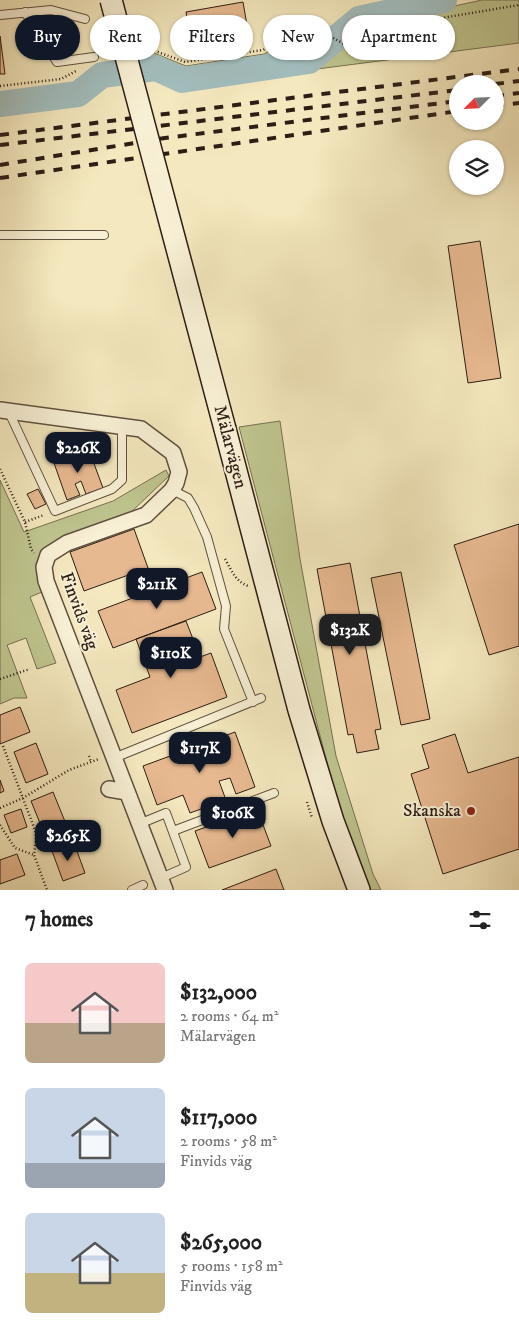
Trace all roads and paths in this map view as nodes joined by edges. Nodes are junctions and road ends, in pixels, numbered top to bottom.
1 (111, 0) edge
2 (519, 5) edge
3 (25, 12) junction
4 (0, 15) edge
5 (86, 19) dead end
6 (160, 53) edge
7 (90, 58) edge
8 (90, 60) edge
9 (0, 86) edge
10 (104, 235) dead end
11 (0, 236) edge
12 (4, 410) edge
13 (122, 427) junction
14 (0, 469) edge
15 (174, 487) junction
16 (55, 511) junction
17 (25, 522) junction
18 (207, 537) junction
19 (44, 567) junction
20 (250, 587) dead end
21 (30, 669) dead end
22 (0, 679) edge
23 (261, 698) dead end
24 (253, 702) junction
25 (3, 746) dead end
26 (114, 755) junction
27 (89, 756) dead end
28 (6, 757) junction
29 (0, 759) edge
30 (91, 762) junction
31 (109, 789) dead end
32 (127, 792) junction
33 (274, 793) dead end
34 (23, 798) junction
35 (0, 808) edge
36 (139, 824) junction
37 (0, 825) edge
38 (173, 831) junction
39 (34, 855) junction
40 (163, 884) edge
41 (143, 886) dead end
42 (47, 890) edge
43 (132, 890) edge
44 (359, 890) edge

1 - 44 main road, Mälarvägen, bridge
2 - 6 path
3 - 4 lane
3 - 5 lane
3 - 7 lane
8 - 9 path
10 - 11 lane
12 - 13 street
12 - 16 lane
13 - 15 street
13 - 16 lane
14 - 17 path
15 - 18 lane
15 - 19 street, Finvids väg
16 - 17 path
17 - 19 path
18 - 20 path
18 - 24 lane
19 - 26 street, Finvids väg
21 - 22 path
23 - 24 lane
24 - 26 lane
25 - 28 path
26 - 30 path
26 - 32 street, Finvids väg
27 - 30 path
28 - 29 path
28 - 34 path
30 - 34 path
31 - 32 street
32 - 36 street, Finvids väg
33 - 38 lane
34 - 35 path
34 - 39 path
36 - 38 lane
36 - 40 street, Finvids väg
37 - 39 path
38 - 40 lane
39 - 42 path
41 - 43 lane

